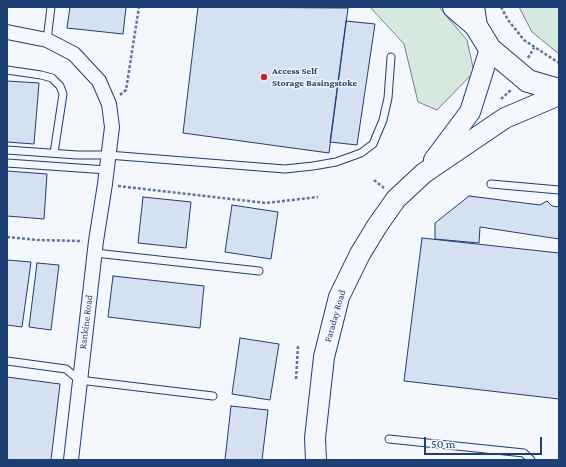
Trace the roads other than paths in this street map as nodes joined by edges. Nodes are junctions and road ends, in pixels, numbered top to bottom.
1 (51, 7) edge
2 (454, 7) edge
3 (474, 16) edge
4 (7, 32) edge
5 (47, 40) junction
6 (490, 49) junction
7 (391, 57) dead end
8 (7, 70) edge
9 (559, 90) edge
10 (559, 95) edge
11 (7, 150) edge
12 (54, 153) junction
13 (108, 155) junction
14 (7, 163) edge
15 (424, 173) junction
16 (106, 177) junction
17 (491, 184) dead end
18 (559, 190) edge
19 (95, 247) junction
20 (259, 271) dead end
21 (7, 361) edge
22 (79, 380) junction
23 (213, 396) dead end
24 (315, 438) junction
25 (389, 439) dead end
26 (71, 460) edge
27 (304, 460) edge
28 (316, 460) edge
29 (531, 460) edge

1 - 5 lane
2 - 3 highway
3 - 6 highway
4 - 5 street, Rankine Road
5 - 13 street, Rankine Road
6 - 9 highway
6 - 15 street, Faraday Road
7 - 13 lane
8 - 12 lane
10 - 15 street, Faraday Road
11 - 12 lane
12 - 13 lane
13 - 16 street, Rankine Road
14 - 16 lane
15 - 24 street, Faraday Road
16 - 19 street, Rankine Road
17 - 18 lane
19 - 20 lane
19 - 22 street, Rankine Road
21 - 22 lane
22 - 23 lane
22 - 26 street, Rankine Road
24 - 27 street, Faraday Road
24 - 28 street, Faraday Road
25 - 29 lane

